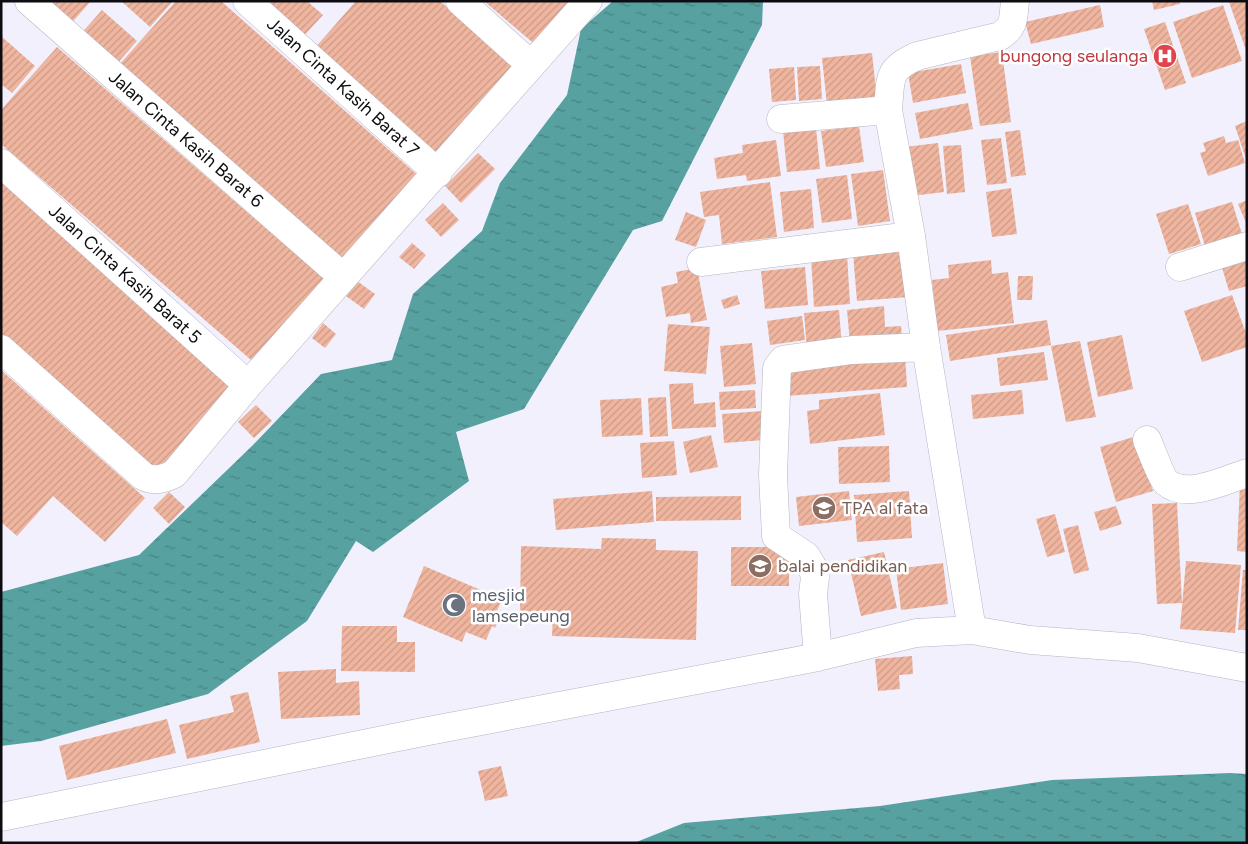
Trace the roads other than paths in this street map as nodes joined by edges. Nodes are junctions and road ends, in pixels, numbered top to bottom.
1 (30, 1) edge
2 (248, 1) edge
3 (460, 1) edge
4 (588, 1) edge
5 (1015, 1) edge
6 (531, 65) junction
7 (888, 110) junction
8 (781, 119) dead end
9 (1, 163) edge
10 (438, 173) junction
11 (911, 236) junction
12 (1247, 246) edge
13 (701, 262) dead end
14 (1180, 267) dead end
15 (343, 277) junction
16 (926, 347) junction
17 (1, 349) edge
18 (248, 385) junction
19 (1147, 440) dead end
20 (1247, 473) edge
21 (972, 630) junction
22 (818, 657) junction
23 (1247, 668) edge
24 (1, 817) edge

1 - 15 street, Jalan Cinta Kasih Barat 6
2 - 10 street, Jalan Cinta Kasih Barat 7
3 - 6 street
4 - 6 street
5 - 7 street
6 - 10 street
7 - 8 street
7 - 11 street
9 - 18 street, Jalan Cinta Kasih Barat 5
10 - 15 street
11 - 13 street
11 - 16 street
12 - 14 street
15 - 18 street
16 - 21 street
16 - 22 street
17 - 18 street
19 - 20 street
21 - 22 street
21 - 23 street
22 - 24 street

